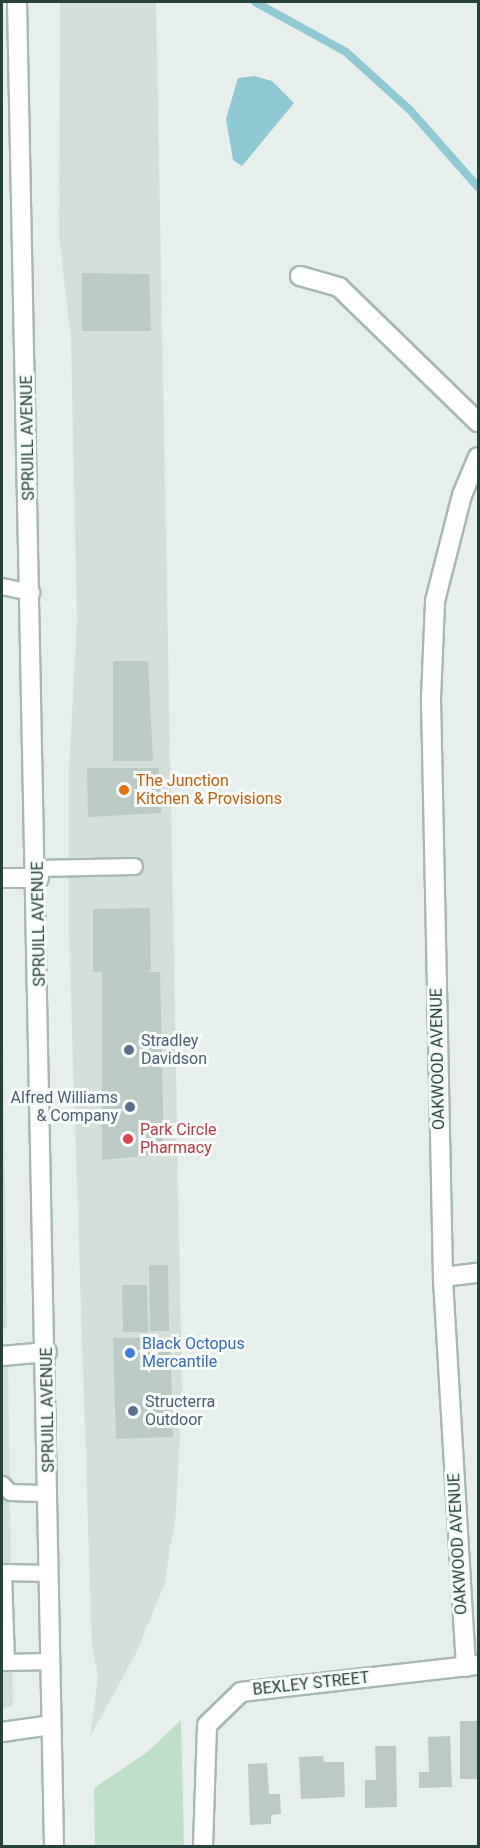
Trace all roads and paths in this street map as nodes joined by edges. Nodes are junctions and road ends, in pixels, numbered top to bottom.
1 (17, 2) edge
2 (300, 276) dead end
3 (478, 422) edge
4 (478, 457) edge
5 (2, 586) edge
6 (31, 592) junction
7 (134, 866) dead end
8 (38, 873) junction
9 (2, 878) edge
10 (478, 1273) edge
11 (443, 1277) junction
12 (47, 1352) junction
13 (2, 1356) edge
14 (2, 1484) edge
15 (48, 1493) junction
16 (2, 1572) edge
17 (49, 1573) junction
18 (51, 1661) junction
19 (4, 1662) edge
20 (472, 1666) edge
21 (51, 1725) junction
22 (2, 1732) edge
23 (54, 1846) edge
24 (203, 1846) edge

1 - 6 street, SPRUILL AVENUE
2 - 3 street
4 - 11 street, OAKWOOD AVENUE
5 - 6 lane
6 - 8 street, SPRUILL AVENUE
7 - 8 lane
8 - 9 street
8 - 12 street, SPRUILL AVENUE
10 - 11 street
11 - 20 street, OAKWOOD AVENUE
12 - 13 street
12 - 15 street, SPRUILL AVENUE
14 - 15 lane
15 - 17 street, SPRUILL AVENUE
16 - 17 lane
16 - 19 lane
17 - 18 street, SPRUILL AVENUE
18 - 19 lane
18 - 21 street, SPRUILL AVENUE
20 - 24 street, BEXLEY STREET
21 - 22 street
21 - 23 street, SPRUILL AVENUE

